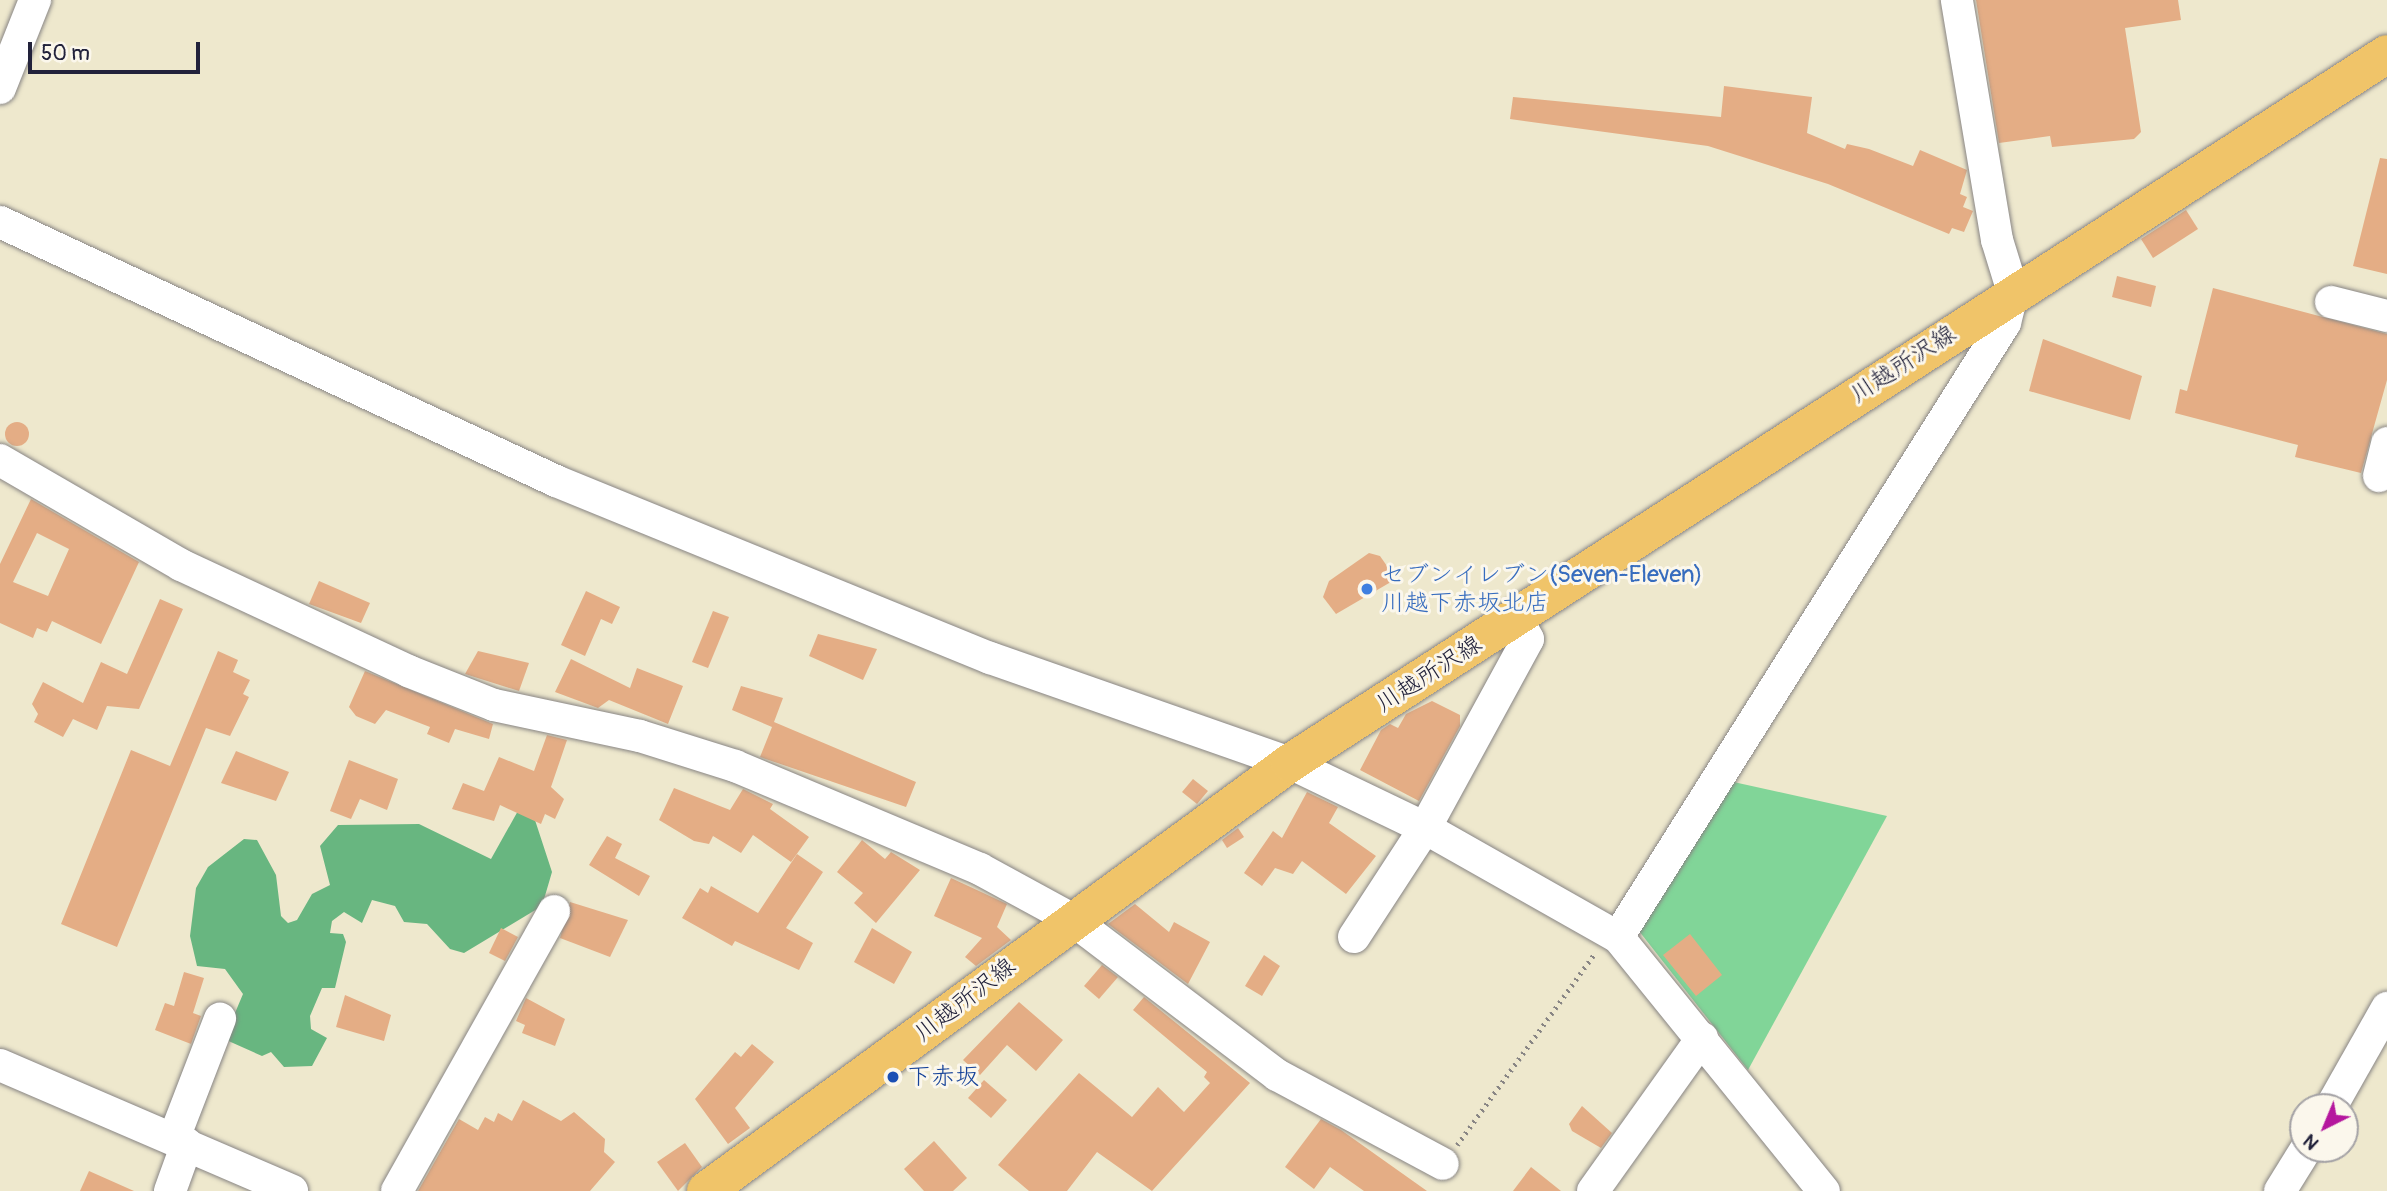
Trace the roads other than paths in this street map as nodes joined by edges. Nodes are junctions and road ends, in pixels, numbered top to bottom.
1 (35, 0) edge
2 (1957, 0) edge
3 (2387, 54) edge
4 (0, 88) edge
5 (0, 222) edge
6 (2013, 292) junction
7 (2331, 302) dead end
8 (2387, 316) edge
9 (2387, 443) edge
10 (0, 460) edge
11 (2379, 476) dead end
12 (1516, 617) junction
13 (1290, 763) junction
14 (1426, 828) junction
15 (554, 911) dead end
16 (1070, 918) junction
17 (1614, 934) junction
18 (1354, 937) dead end
19 (2387, 1008) edge
20 (220, 1019) dead end
21 (1702, 1038) junction
22 (0, 1065) edge
23 (2339, 1093) edge
24 (181, 1141) junction
25 (2297, 1163) edge
26 (1443, 1164) road end
27 (170, 1191) edge
28 (292, 1191) edge
29 (397, 1191) edge
30 (706, 1191) edge
31 (1593, 1191) edge
32 (1824, 1191) edge
33 (2280, 1191) edge

1 - 4 street
2 - 6 street
3 - 6 main road, 川越所沢線
5 - 13 street
6 - 12 main road, 川越所沢線
6 - 17 street
7 - 8 street
9 - 11 street
10 - 16 street
12 - 13 main road, 川越所沢線
12 - 14 street
13 - 14 street
13 - 16 main road, 川越所沢線
14 - 17 street
14 - 18 street
15 - 29 street
16 - 26 street
16 - 30 main road, 川越所沢線
17 - 21 street
19 - 23 street
20 - 24 street
21 - 31 street
21 - 32 street
22 - 24 street
24 - 27 street
24 - 28 street
25 - 33 street

